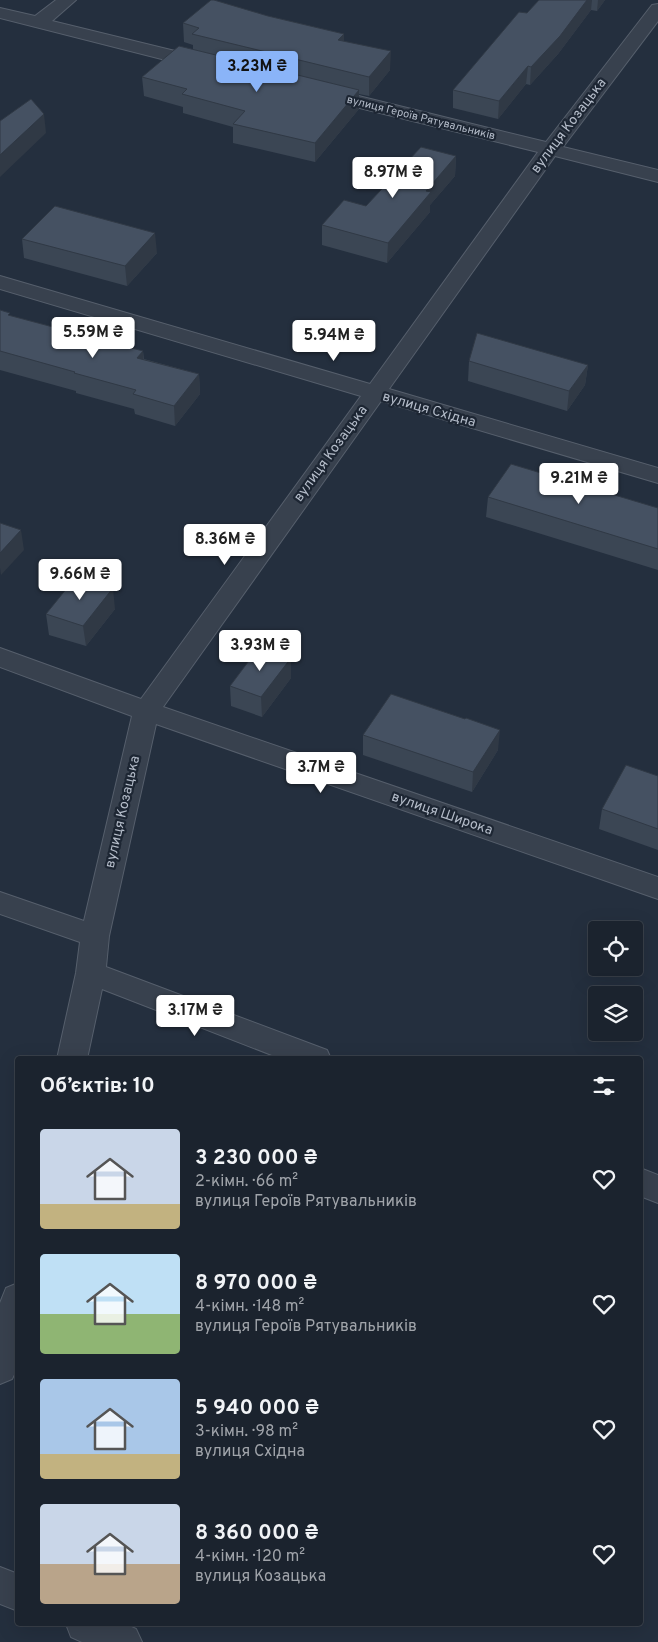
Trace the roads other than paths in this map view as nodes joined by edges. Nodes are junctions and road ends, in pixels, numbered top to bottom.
1 (67, 0) edge
2 (658, 9) edge
3 (0, 13) edge
4 (39, 22) junction
5 (222, 68) edge
6 (309, 90) edge
7 (550, 150) junction
8 (658, 176) edge
9 (0, 282) edge
10 (374, 394) junction
11 (658, 476) edge
12 (0, 657) edge
13 (146, 711) junction
14 (658, 888) edge
15 (0, 903) edge
16 (96, 936) junction
17 (91, 973) junction
18 (73, 1056) edge
19 (308, 1056) edge
20 (643, 1183) edge
21 (658, 1189) edge
22 (15, 1310) edge
23 (0, 1368) edge
24 (0, 1585) edge
25 (15, 1592) edge
26 (88, 1626) edge
27 (123, 1642) edge

1 - 4 street
2 - 7 street, вулиця Козацька
3 - 4 street
4 - 5 street
6 - 7 street, вулиця Героїв Рятувальників
7 - 8 street, вулиця Героїв Рятувальників
7 - 10 street, вулиця Козацька
9 - 10 street, вулиця Східна
10 - 11 street, вулиця Східна
10 - 13 street, вулиця Козацька
12 - 13 street, вулиця Широка
13 - 14 street, вулиця Широка
13 - 16 street, вулиця Козацька
15 - 16 street
16 - 17 street, вулиця Козацька
17 - 18 street, вулиця Козацька
17 - 19 street
20 - 21 street
22 - 23 street
24 - 25 street
26 - 27 street

